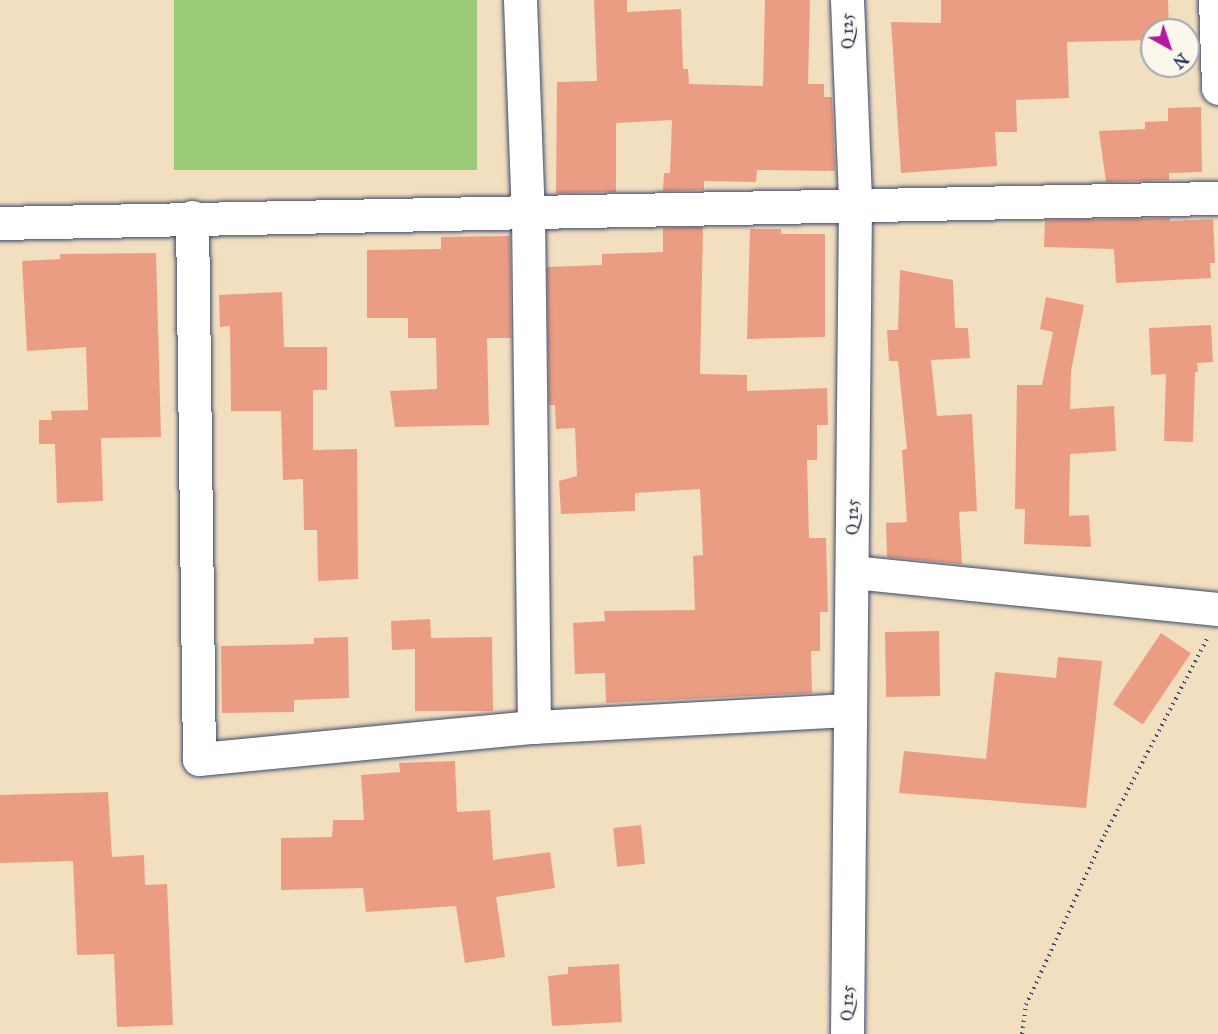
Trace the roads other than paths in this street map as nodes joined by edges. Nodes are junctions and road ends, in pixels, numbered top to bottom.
1 (520, 0) edge
2 (847, 0) edge
3 (1215, 0) edge
4 (1218, 88) edge
5 (1218, 198) edge
6 (855, 203) junction
7 (528, 214) junction
8 (192, 217) junction
9 (0, 223) edge
10 (853, 572) junction
11 (1215, 619) edge
12 (850, 710) junction
13 (534, 727) junction
14 (847, 1034) edge

1 - 7 street
2 - 6 street, Q 125
3 - 4 street
5 - 6 street
6 - 7 street
6 - 10 street, Q 125
7 - 8 street
7 - 13 street
8 - 9 street
8 - 13 street
10 - 11 street
10 - 12 street, Q 125
12 - 13 street
12 - 14 street, Q 125

